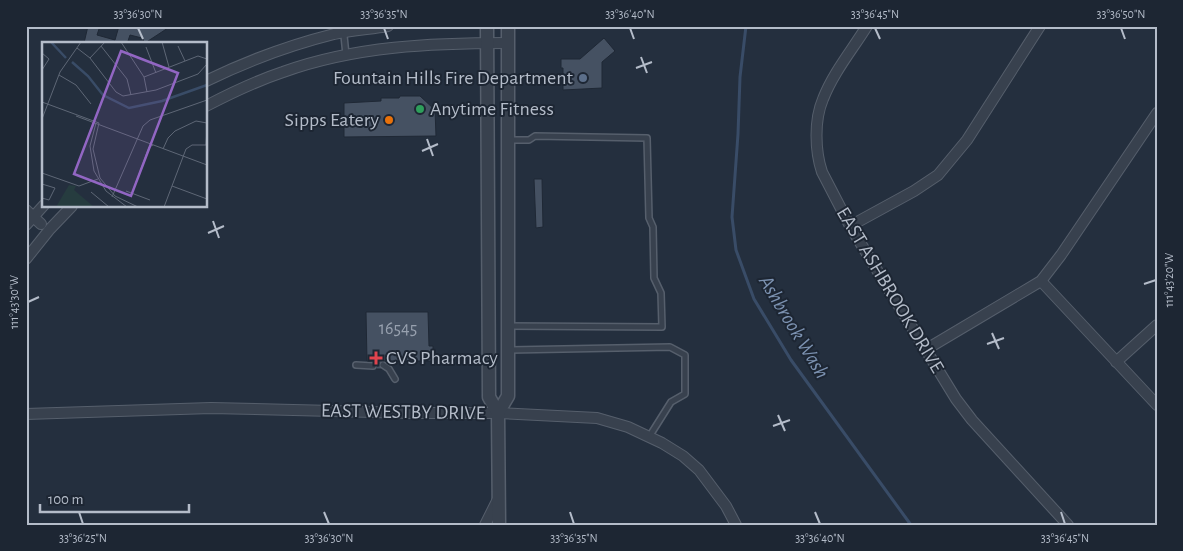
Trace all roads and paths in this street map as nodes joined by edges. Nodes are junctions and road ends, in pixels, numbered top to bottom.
1 (388, 26) edge
2 (487, 26) edge
3 (508, 26) edge
4 (867, 26) edge
5 (1040, 26) edge
6 (343, 29) edge
7 (488, 43) junction
8 (508, 43) junction
9 (346, 54) junction
10 (208, 80) edge
11 (208, 105) edge
12 (1157, 112) edge
13 (507, 140) junction
14 (42, 206) edge
15 (70, 208) edge
16 (28, 217) edge
17 (41, 224) dead end
18 (850, 226) junction
19 (26, 259) edge
20 (1041, 282) junction
21 (1157, 325) edge
22 (507, 326) junction
23 (508, 350) junction
24 (925, 350) junction
25 (1116, 362) junction
26 (356, 365) dead end
27 (383, 365) dead end
28 (373, 366) dead end
29 (395, 379) dead end
30 (1157, 405) edge
31 (498, 413) junction
32 (26, 414) edge
33 (648, 437) junction
34 (498, 498) junction
35 (485, 525) edge
36 (499, 525) edge
37 (736, 525) edge
38 (1068, 525) edge

1 - 6 street
2 - 7 street
3 - 8 street
4 - 18 street, EAST ASHBROOK DRIVE
5 - 18 street
6 - 9 lane
6 - 10 street
7 - 8 street
7 - 9 street
7 - 31 street
8 - 13 street
9 - 11 street
12 - 20 street
13 - 22 street
13 - 22 lane
14 - 16 street
15 - 19 street
16 - 17 street
18 - 24 street, EAST ASHBROOK DRIVE
20 - 24 street
20 - 25 street
21 - 25 street
22 - 23 street
23 - 31 street
23 - 33 lane
24 - 38 street, EAST ASHBROOK DRIVE
25 - 30 street
26 - 28 lane
27 - 29 lane
31 - 32 street, EAST WESTBY DRIVE
31 - 33 street, EAST WESTBY DRIVE
31 - 34 street
33 - 37 street, EAST WESTBY DRIVE
34 - 35 street
34 - 36 street

